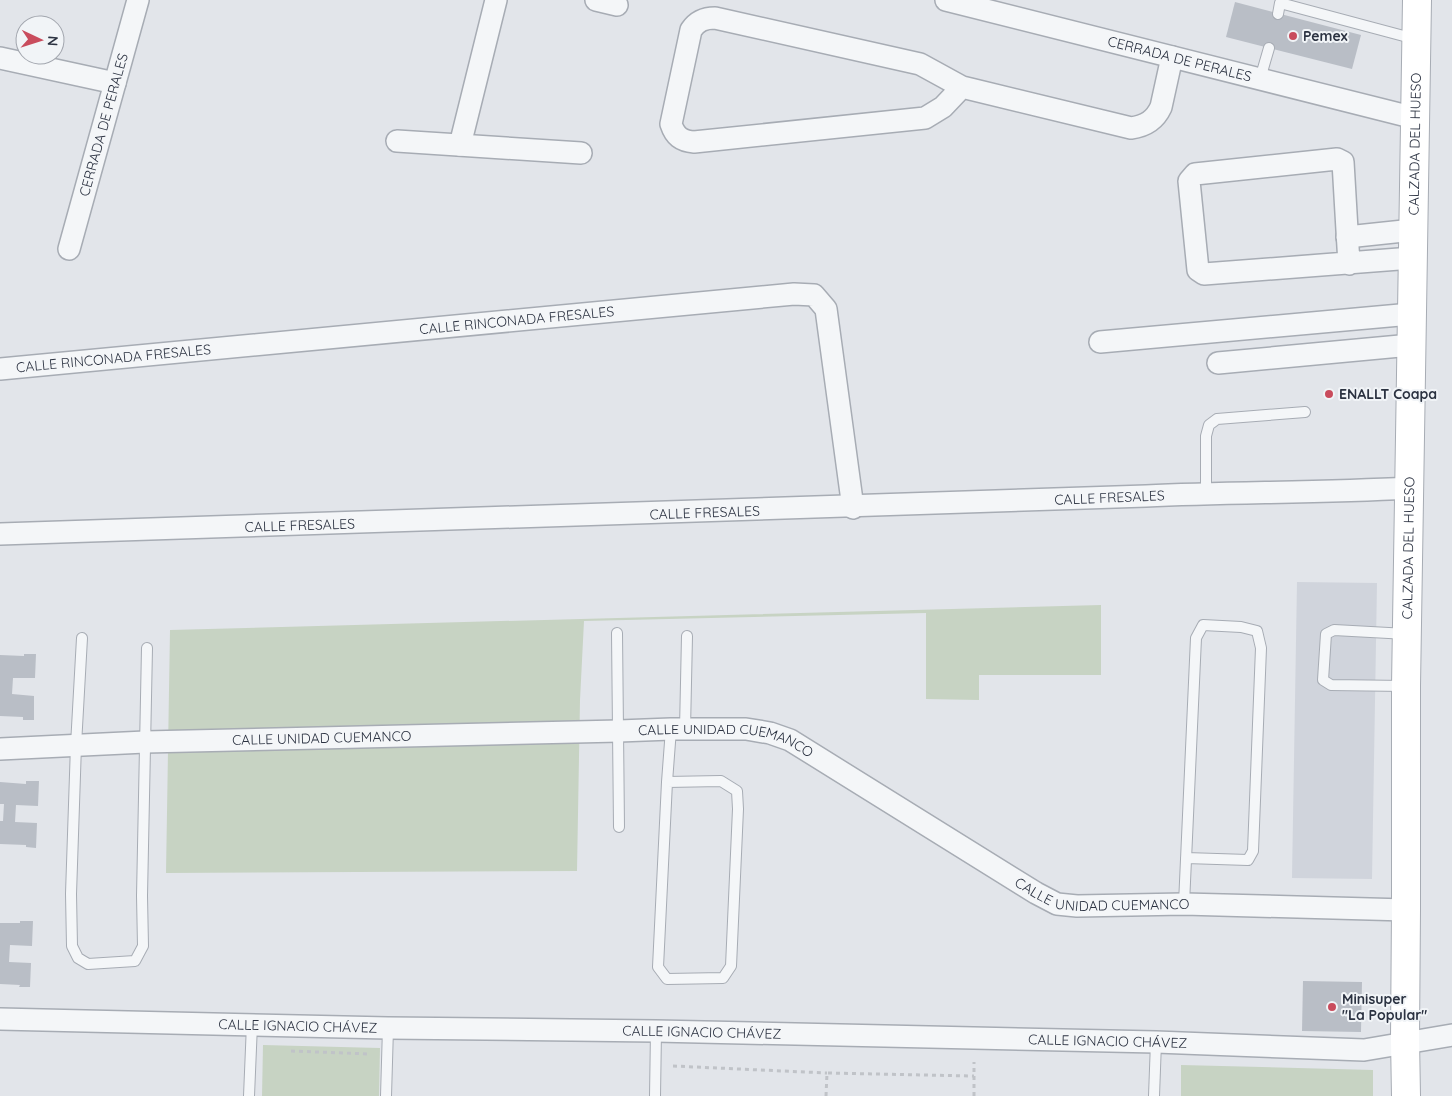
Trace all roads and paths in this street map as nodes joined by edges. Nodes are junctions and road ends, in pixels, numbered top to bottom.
1 (138, 0) edge
2 (496, 0) edge
3 (596, 0) edge
4 (946, 0) edge
5 (1417, 0) edge
6 (618, 5) dead end
7 (1278, 14) dead end
8 (1416, 39) junction
9 (1269, 48) dead end
10 (1172, 56) junction
11 (0, 58) edge
12 (1260, 79) junction
13 (115, 83) junction
14 (962, 88) junction
15 (1415, 118) junction
16 (397, 141) dead end
17 (460, 145) junction
18 (581, 152) dead end
19 (1412, 230) junction
20 (1347, 237) junction
21 (69, 249) dead end
22 (1412, 258) junction
23 (1349, 264) junction
24 (1411, 314) junction
25 (1100, 342) dead end
26 (1411, 345) junction
27 (1218, 363) dead end
28 (0, 369) edge
29 (1305, 412) dead end
30 (1408, 488) junction
31 (1206, 493) junction
32 (853, 508) junction
33 (0, 534) edge
34 (618, 633) dead end
35 (1408, 634) junction
36 (687, 636) dead end
37 (82, 638) dead end
38 (147, 648) dead end
39 (1406, 686) junction
40 (678, 729) junction
41 (618, 731) junction
42 (145, 742) junction
43 (76, 745) junction
44 (0, 749) edge
45 (667, 782) junction
46 (619, 827) dead end
47 (1186, 858) junction
48 (1184, 904) junction
49 (1406, 910) junction
50 (0, 1018) edge
51 (252, 1024) junction
52 (388, 1028) junction
53 (656, 1031) junction
54 (1452, 1035) edge
55 (976, 1038) junction
56 (1156, 1042) junction
57 (1405, 1042) junction
58 (287, 1051) dead end
59 (374, 1054) dead end
60 (671, 1073) dead end
61 (827, 1073) junction
62 (974, 1076) junction
63 (249, 1096) edge
64 (386, 1096) edge
65 (655, 1096) edge
66 (826, 1096) edge
67 (974, 1096) edge
68 (1154, 1096) edge
69 (1406, 1096) edge

1 - 13 street, CERRADA DE PERALES
2 - 17 street
3 - 6 street
4 - 10 street, CERRADA DE PERALES
5 - 8 main road, CALZADA DEL HUESO
7 - 8 lane
8 - 15 main road, CALZADA DEL HUESO
9 - 12 lane
10 - 12 street, CERRADA DE PERALES
10 - 14 street
11 - 13 street
12 - 15 street, CERRADA DE PERALES
13 - 21 street, CERRADA DE PERALES
14 - 14 street
15 - 19 main road, CALZADA DEL HUESO
16 - 17 street
17 - 18 street
19 - 20 street
19 - 22 main road, CALZADA DEL HUESO
20 - 23 street
20 - 23 street
22 - 23 street
22 - 24 main road, CALZADA DEL HUESO
24 - 25 street
24 - 26 main road, CALZADA DEL HUESO
26 - 27 street
26 - 30 main road, CALZADA DEL HUESO
28 - 32 street, CALLE RINCONADA FRESALES
29 - 31 lane
30 - 31 street, CALLE FRESALES
30 - 35 main road, CALZADA DEL HUESO
31 - 32 street, CALLE FRESALES
32 - 33 street, CALLE FRESALES
34 - 41 lane
35 - 39 main road, CALZADA DEL HUESO
35 - 39 lane
36 - 40 lane
37 - 43 lane
38 - 42 lane
39 - 49 main road, CALZADA DEL HUESO
40 - 41 street, CALLE UNIDAD CUEMANCO
40 - 45 lane
40 - 48 street, CALLE UNIDAD CUEMANCO
41 - 42 street, CALLE UNIDAD CUEMANCO
41 - 46 lane
42 - 43 street, CALLE UNIDAD CUEMANCO
42 - 43 lane
43 - 44 street, CALLE UNIDAD CUEMANCO
45 - 45 lane
47 - 47 lane
47 - 48 lane
48 - 49 street, CALLE UNIDAD CUEMANCO
49 - 57 main road, CALZADA DEL HUESO
50 - 51 street, CALLE IGNACIO CHÁVEZ
51 - 52 street, CALLE IGNACIO CHÁVEZ
51 - 63 lane
52 - 53 street, CALLE IGNACIO CHÁVEZ
52 - 64 lane
53 - 55 street, CALLE IGNACIO CHÁVEZ
53 - 65 lane
54 - 57 street, CALLE IGNACIO CHÁVEZ
55 - 56 street, CALLE IGNACIO CHÁVEZ
55 - 62 path
56 - 57 street, CALLE IGNACIO CHÁVEZ
56 - 68 lane
57 - 69 main road, CALZADA DEL HUESO
58 - 59 path
60 - 61 path
61 - 62 path
61 - 66 path
62 - 67 path

